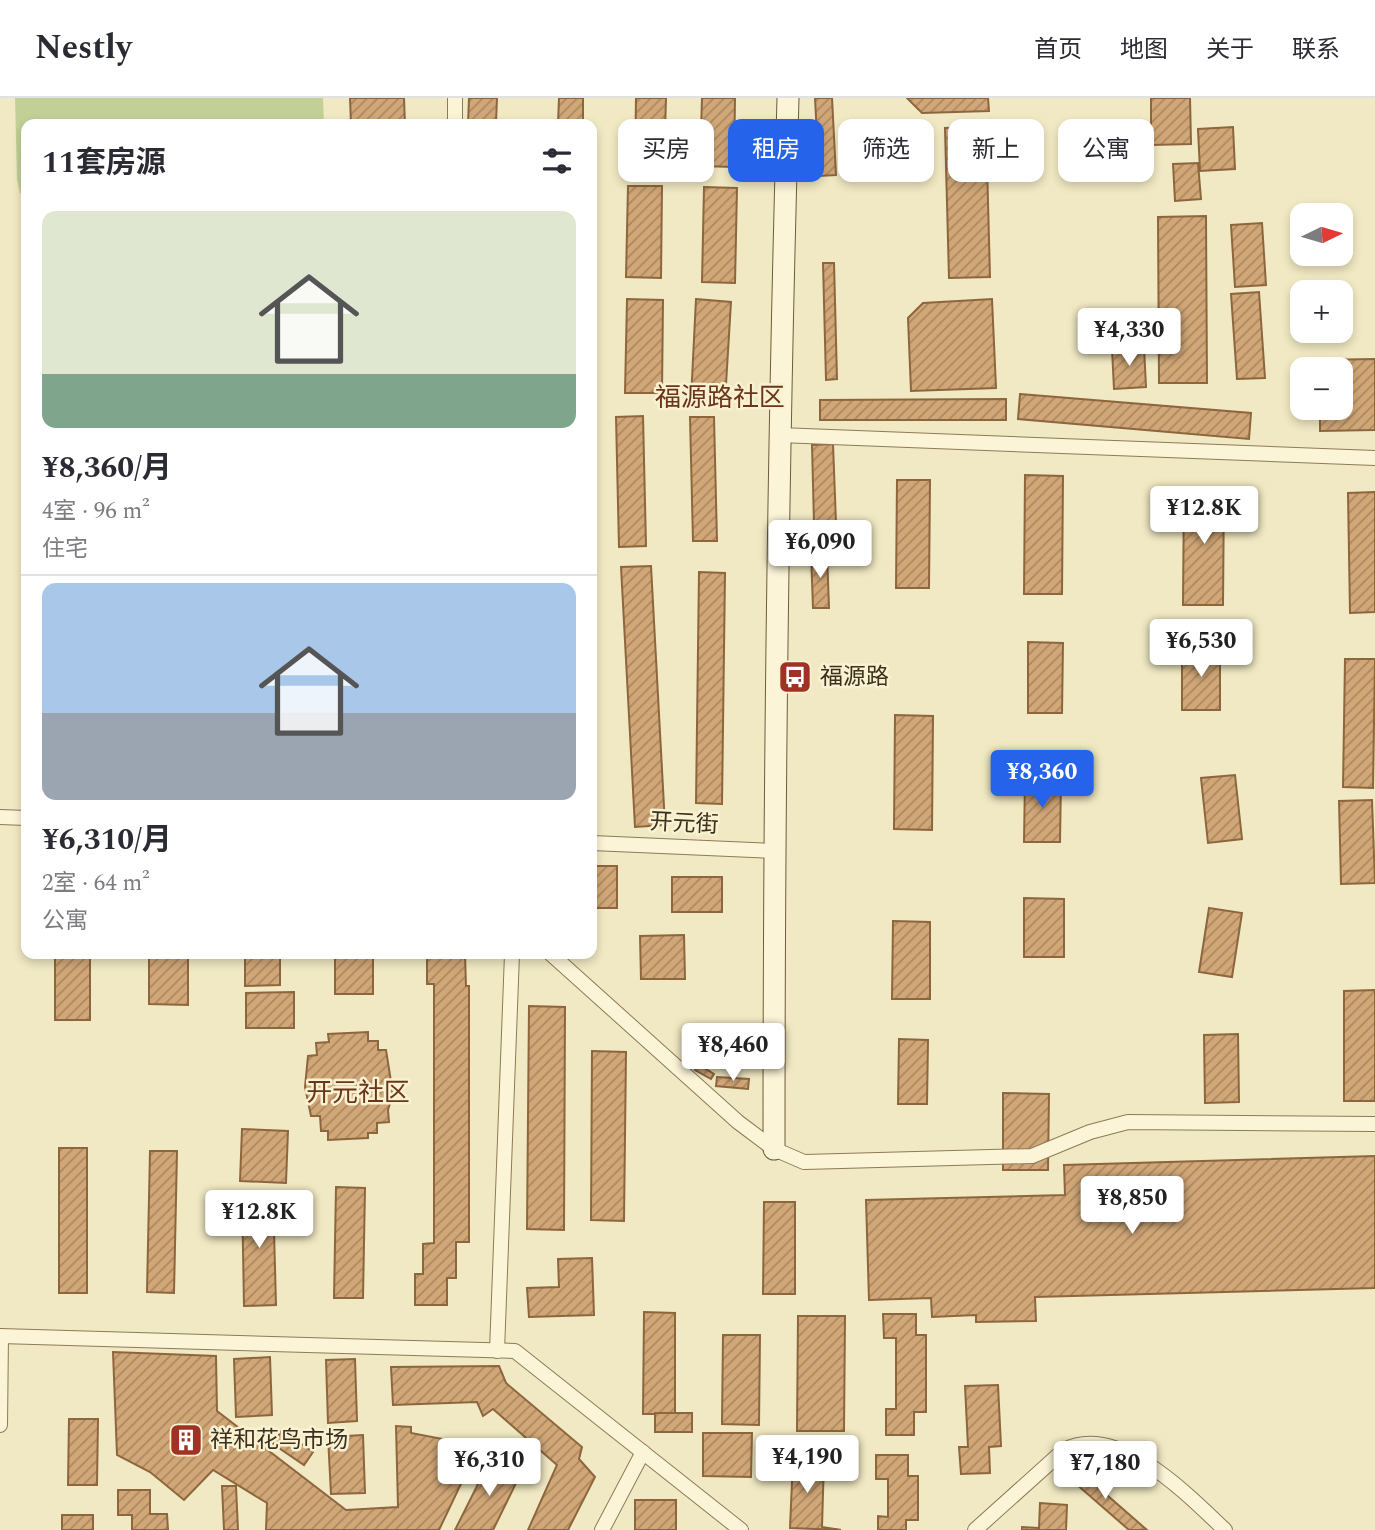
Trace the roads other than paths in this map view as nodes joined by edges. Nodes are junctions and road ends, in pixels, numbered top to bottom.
1 (455, 98) edge
2 (788, 98) edge
3 (455, 119) edge
4 (779, 435) junction
5 (1375, 458) edge
6 (0, 817) edge
7 (21, 818) edge
8 (597, 843) edge
9 (774, 851) junction
10 (512, 959) edge
11 (557, 959) edge
12 (1375, 1124) edge
13 (774, 1149) junction
14 (1, 1336) edge
15 (497, 1350) junction
16 (0, 1425) edge
17 (643, 1452) junction
18 (601, 1530) edge
19 (741, 1530) edge
20 (975, 1530) edge
21 (1225, 1530) edge

1 - 3 street
2 - 4 street
4 - 5 street
4 - 9 street
6 - 7 street
8 - 9 street, 开元街
9 - 13 street
10 - 15 street
11 - 13 street
12 - 13 street
14 - 15 street
14 - 16 street
15 - 17 street
17 - 18 street
17 - 19 street
20 - 21 street

